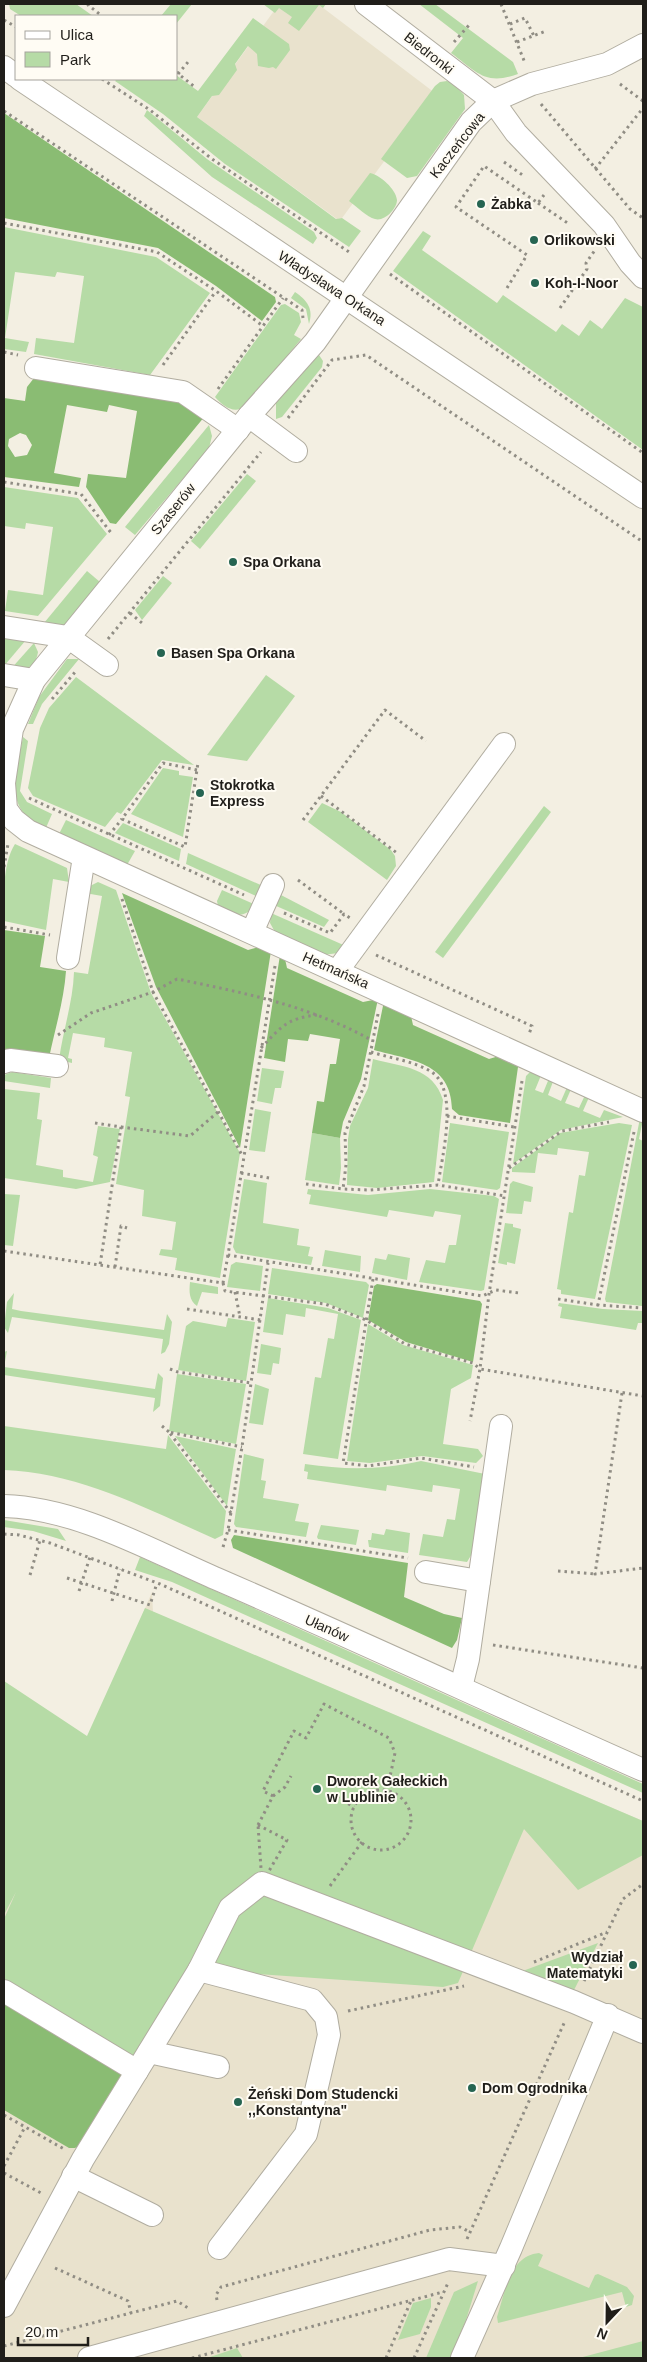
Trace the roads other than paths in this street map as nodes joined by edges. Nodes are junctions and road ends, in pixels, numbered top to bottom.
1 (366, 4) edge
2 (643, 45) edge
3 (4, 68) edge
4 (15, 75) edge
5 (21, 80) edge
6 (493, 102) junction
7 (643, 277) edge
8 (346, 297) junction
9 (29, 362) road end
10 (244, 423) junction
11 (296, 451) dead end
12 (643, 497) edge
13 (4, 626) edge
14 (68, 637) junction
15 (101, 661) road end
16 (4, 674) edge
17 (34, 680) junction
18 (504, 744) dead end
19 (14, 827) edge
20 (84, 857) junction
21 (269, 895) road end
22 (252, 932) junction
23 (69, 948) road end
24 (338, 970) junction
25 (4, 1062) edge
26 (57, 1066) dead end
27 (641, 1110) edge
28 (501, 1426) dead end
29 (4, 1506) edge
30 (420, 1565) road end
31 (479, 1581) junction
32 (461, 1687) junction
33 (643, 1770) edge
34 (199, 1970) junction
35 (4, 1991) edge
36 (608, 2015) junction
37 (643, 2032) edge
38 (149, 2052) junction
39 (218, 2067) dead end
40 (137, 2071) junction
41 (78, 2168) junction
42 (152, 2215) dead end
43 (219, 2248) dead end
44 (504, 2266) junction
45 (4, 2306) edge
46 (89, 2358) edge
47 (462, 2358) edge

1 - 6 street, Biedronki
2 - 6 street, Kaczeńcowa
3 - 4 street
5 - 8 street, Władysława Orkana
6 - 7 street, Biedronki
6 - 8 street, Kaczeńcowa
8 - 10 street, Szaserów
8 - 12 street, Władysława Orkana
9 - 10 street
10 - 11 street
10 - 14 street, Szaserów
13 - 14 street
14 - 15 street
14 - 17 street, Szaserów
16 - 17 street
17 - 19 street, Szaserów
18 - 24 street
19 - 20 street, Hetmańska
20 - 22 street, Hetmańska
20 - 23 street
21 - 22 street
22 - 24 street, Hetmańska
24 - 27 street, Hetmańska
25 - 26 street
28 - 31 street
29 - 32 street, Ułanów
30 - 31 street
31 - 32 street
32 - 33 street, Ułanów
34 - 36 street
34 - 38 street
34 - 43 street
35 - 40 street
36 - 37 street
36 - 44 street
38 - 39 street
38 - 40 street
40 - 41 street
41 - 42 street
41 - 45 street
44 - 46 street
44 - 47 street

